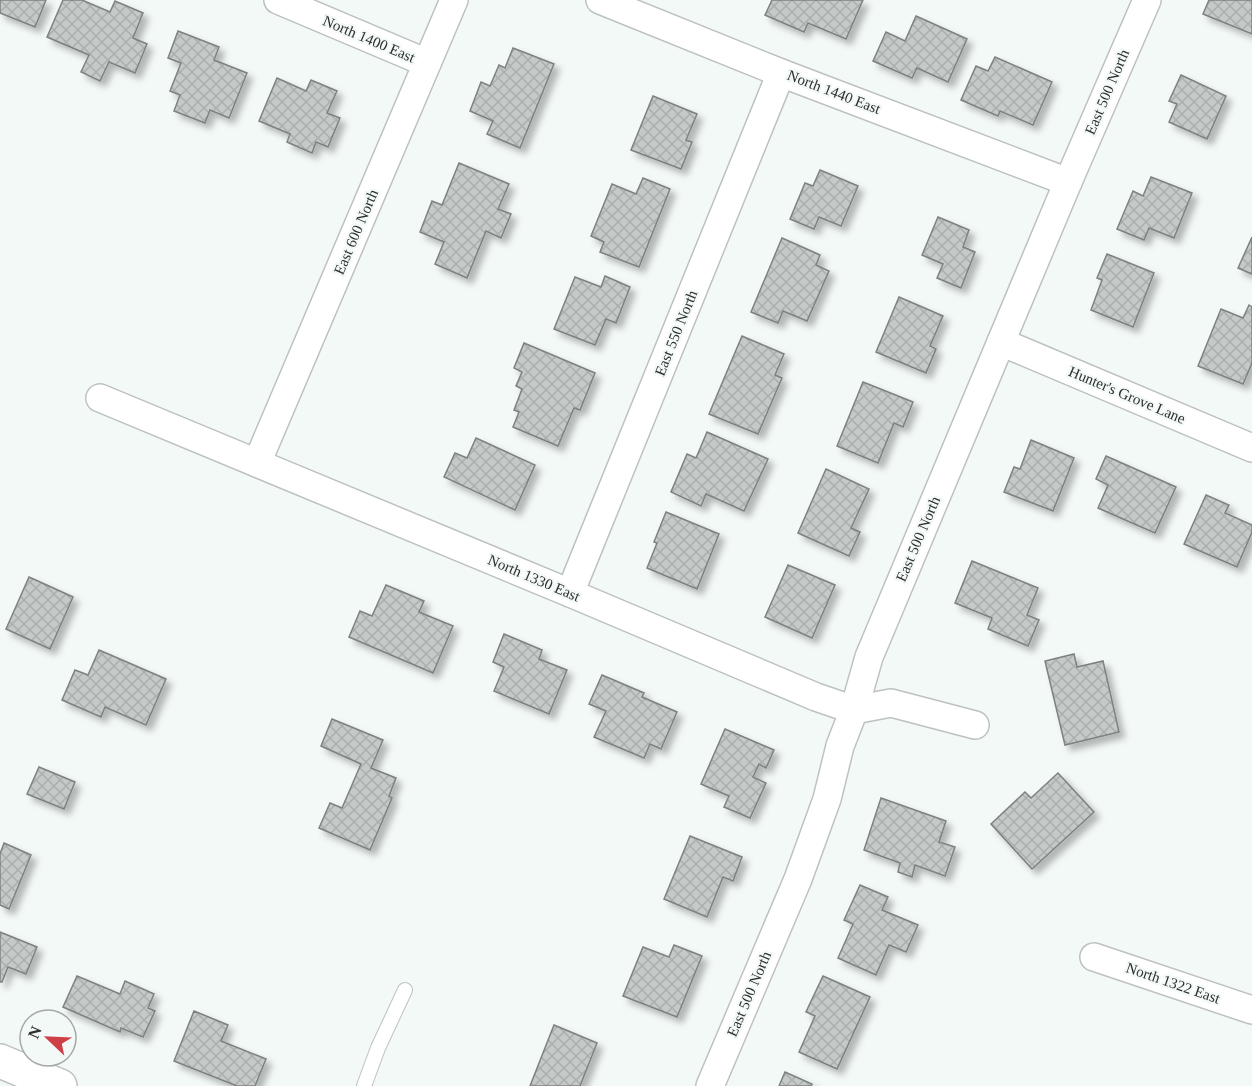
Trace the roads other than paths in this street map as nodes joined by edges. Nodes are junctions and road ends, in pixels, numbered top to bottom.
1 (278, 0) edge
2 (454, 0) edge
3 (600, 0) edge
4 (1147, 0) edge
5 (427, 63) junction
6 (781, 73) junction
7 (1068, 182) junction
8 (1001, 342) junction
9 (100, 398) dead end
10 (1252, 448) edge
11 (257, 463) junction
12 (570, 593) junction
13 (854, 710) junction
14 (975, 725) dead end
15 (1094, 957) dead end
16 (405, 990) dead end
17 (1252, 1010) edge
18 (0, 1061) edge
19 (60, 1086) edge
20 (364, 1086) edge
21 (710, 1086) edge

1 - 5 street, North 1400 East
2 - 5 street, East 600 North
3 - 6 street, North 1440 East
4 - 7 street, East 500 North
5 - 11 street, East 600 North
6 - 7 street, North 1440 East
6 - 12 street, East 550 North
7 - 8 street, East 500 North
8 - 10 street, Hunter's Grove Lane
8 - 13 street, East 500 North
9 - 11 street, North 1330 East
11 - 12 street, North 1330 East
12 - 13 street, North 1330 East
13 - 14 street, North 1330 East
13 - 21 street, East 500 North
15 - 17 street, North 1322 East
16 - 20 lane
18 - 19 main road

